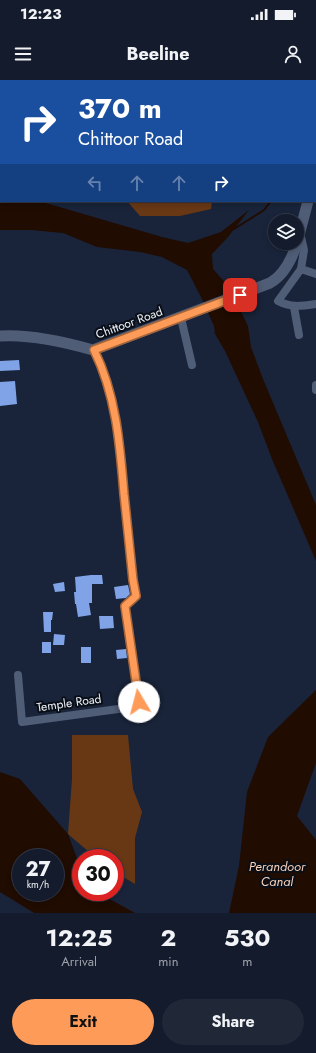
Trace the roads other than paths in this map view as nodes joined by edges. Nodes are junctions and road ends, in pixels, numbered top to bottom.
1 (308, 202) edge
2 (304, 216) edge
3 (294, 250) edge
4 (304, 250) edge
5 (301, 269) junction
6 (316, 274) edge
7 (316, 304) edge
8 (294, 307) junction
9 (181, 318) junction
10 (299, 335) dead end
11 (0, 336) edge
12 (94, 350) junction
13 (192, 365) dead end
14 (316, 385) edge
15 (316, 390) edge
16 (18, 675) dead end

1 - 2 main road, Chittoor Road
3 - 9 main road, Chittoor Road
4 - 5 street
5 - 6 street
5 - 8 street
7 - 8 street
8 - 10 street
9 - 12 main road, Chittoor Road
9 - 13 street
11 - 12 main road, Chittoor Road
12 - 16 street, Temple Road
14 - 15 street

